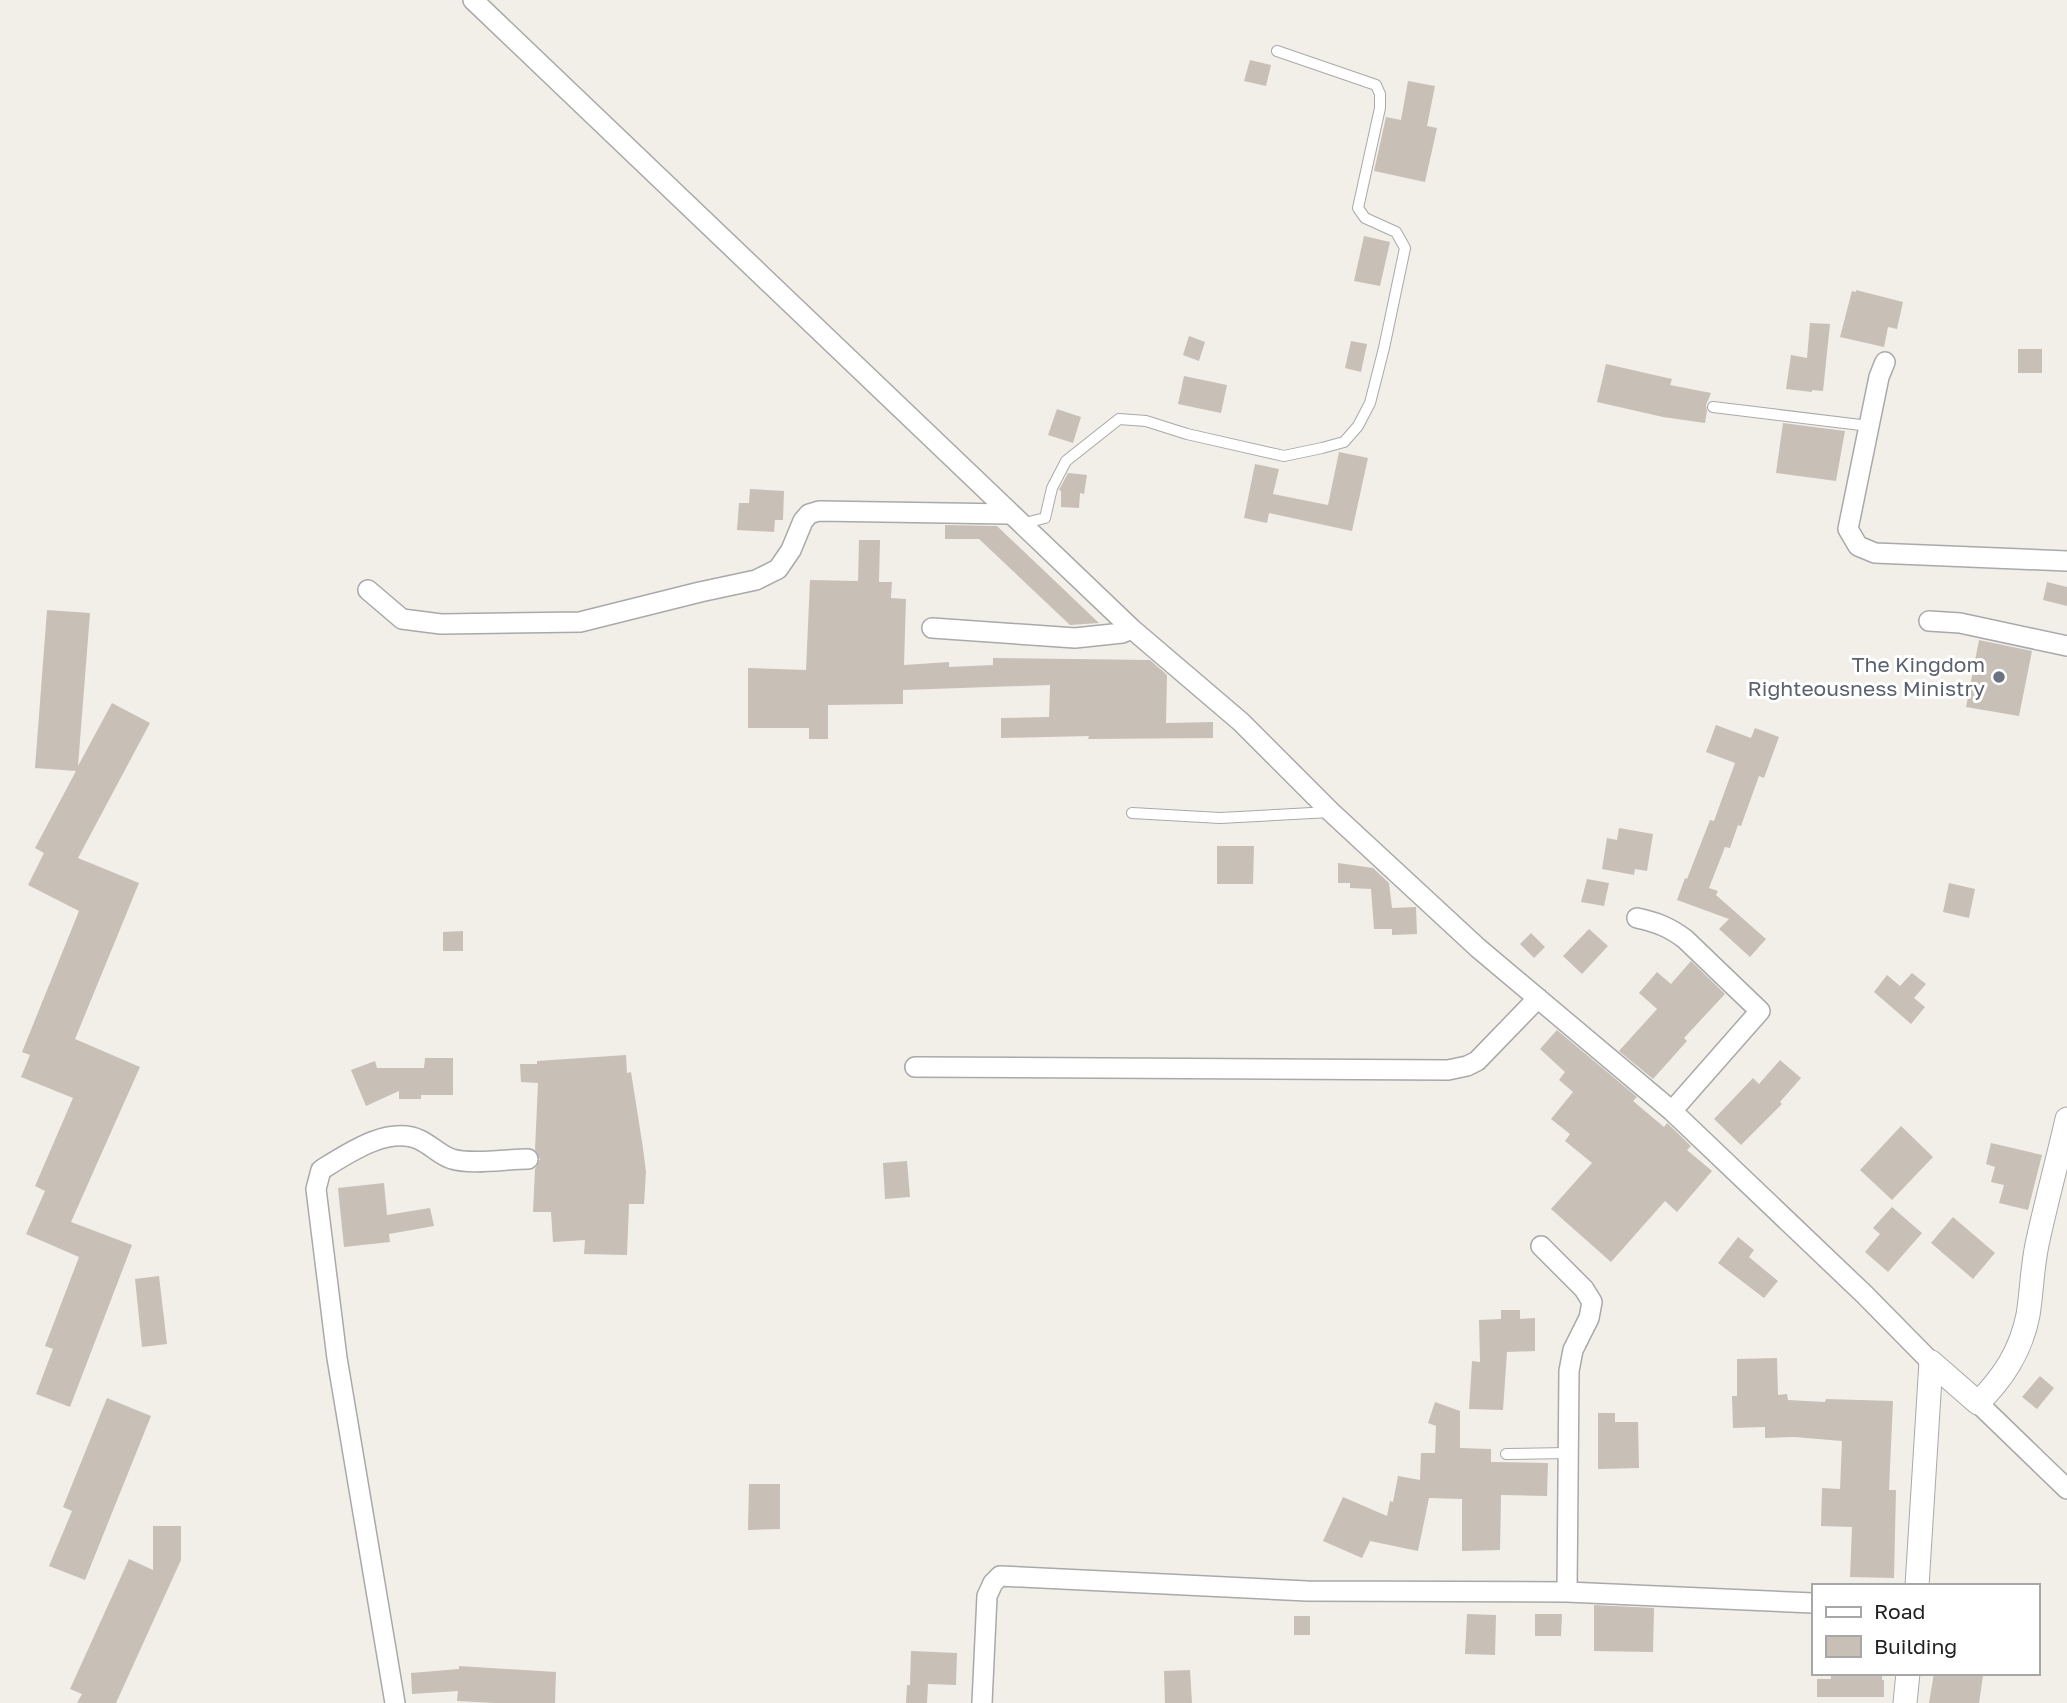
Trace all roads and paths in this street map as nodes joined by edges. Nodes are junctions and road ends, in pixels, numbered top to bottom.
1 (473, 0) edge
2 (1277, 51) dead end
3 (1885, 362) dead end
4 (1713, 407) dead end
5 (1869, 426) junction
6 (1015, 519) junction
7 (2067, 561) edge
8 (368, 590) dead end
9 (1929, 621) dead end
10 (932, 628) dead end
11 (1132, 629) junction
12 (2067, 646) edge
13 (1331, 812) junction
14 (1132, 813) dead end
15 (1637, 918) dead end
16 (1538, 998) junction
17 (915, 1067) dead end
18 (1672, 1111) junction
19 (2067, 1119) edge
20 (528, 1159) dead end
21 (2062, 1166) edge
22 (1541, 1246) dead end
23 (1931, 1362) junction
24 (1978, 1403) junction
25 (1568, 1453) junction
26 (1506, 1454) dead end
27 (2067, 1489) edge
28 (1917, 1584) edge
29 (1567, 1592) junction
30 (1812, 1603) edge
31 (1908, 1675) edge
32 (395, 1703) edge
33 (982, 1703) edge
34 (1905, 1703) edge

1 - 6 street
2 - 6 lane
3 - 5 street
4 - 5 lane
5 - 7 street
6 - 8 street
6 - 11 street
9 - 12 street
10 - 11 street
11 - 13 street
13 - 14 lane
13 - 16 street
15 - 18 street
16 - 17 street
16 - 18 street
18 - 23 street
19 - 21 street
20 - 32 street
21 - 24 street
22 - 25 street
23 - 24 street
23 - 28 street
24 - 27 street
25 - 26 lane
25 - 29 street
29 - 30 street
29 - 33 street
31 - 34 street

